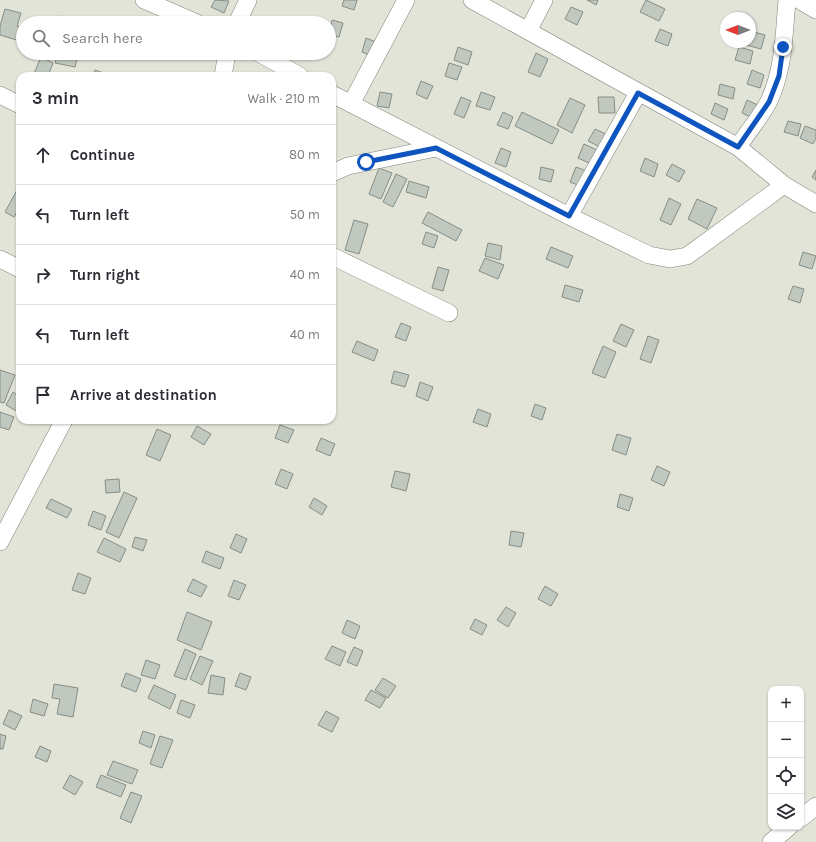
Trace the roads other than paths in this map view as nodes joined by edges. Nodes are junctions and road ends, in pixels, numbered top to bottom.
1 (144, 0) edge
2 (248, 0) edge
3 (406, 0) edge
4 (472, 0) edge
5 (544, 0) edge
6 (787, 0) edge
7 (799, 0) edge
8 (816, 10) edge
9 (181, 16) edge
10 (240, 16) edge
11 (528, 31) junction
12 (226, 60) edge
13 (271, 60) edge
14 (224, 72) edge
15 (293, 72) edge
16 (638, 93) junction
17 (0, 95) edge
18 (336, 96) edge
19 (16, 103) edge
20 (351, 104) junction
21 (738, 147) junction
22 (436, 148) junction
23 (336, 171) edge
24 (784, 185) junction
25 (816, 204) edge
26 (569, 216) junction
27 (336, 258) edge
28 (0, 259) edge
29 (16, 266) edge
30 (449, 313) dead end
31 (62, 424) edge
32 (0, 542) edge
33 (816, 806) edge
34 (804, 816) edge
35 (785, 830) edge
36 (771, 842) edge

1 - 9 street
2 - 10 street
3 - 20 street
4 - 11 street
5 - 11 street
6 - 21 street
7 - 8 street
11 - 16 street
12 - 14 street
13 - 15 street
16 - 21 street
16 - 26 street
17 - 19 street
18 - 20 street
20 - 22 street
21 - 24 street
22 - 23 street
22 - 26 street
24 - 25 street
24 - 26 street
27 - 30 street
28 - 29 street
31 - 32 street
33 - 34 street
35 - 36 street

